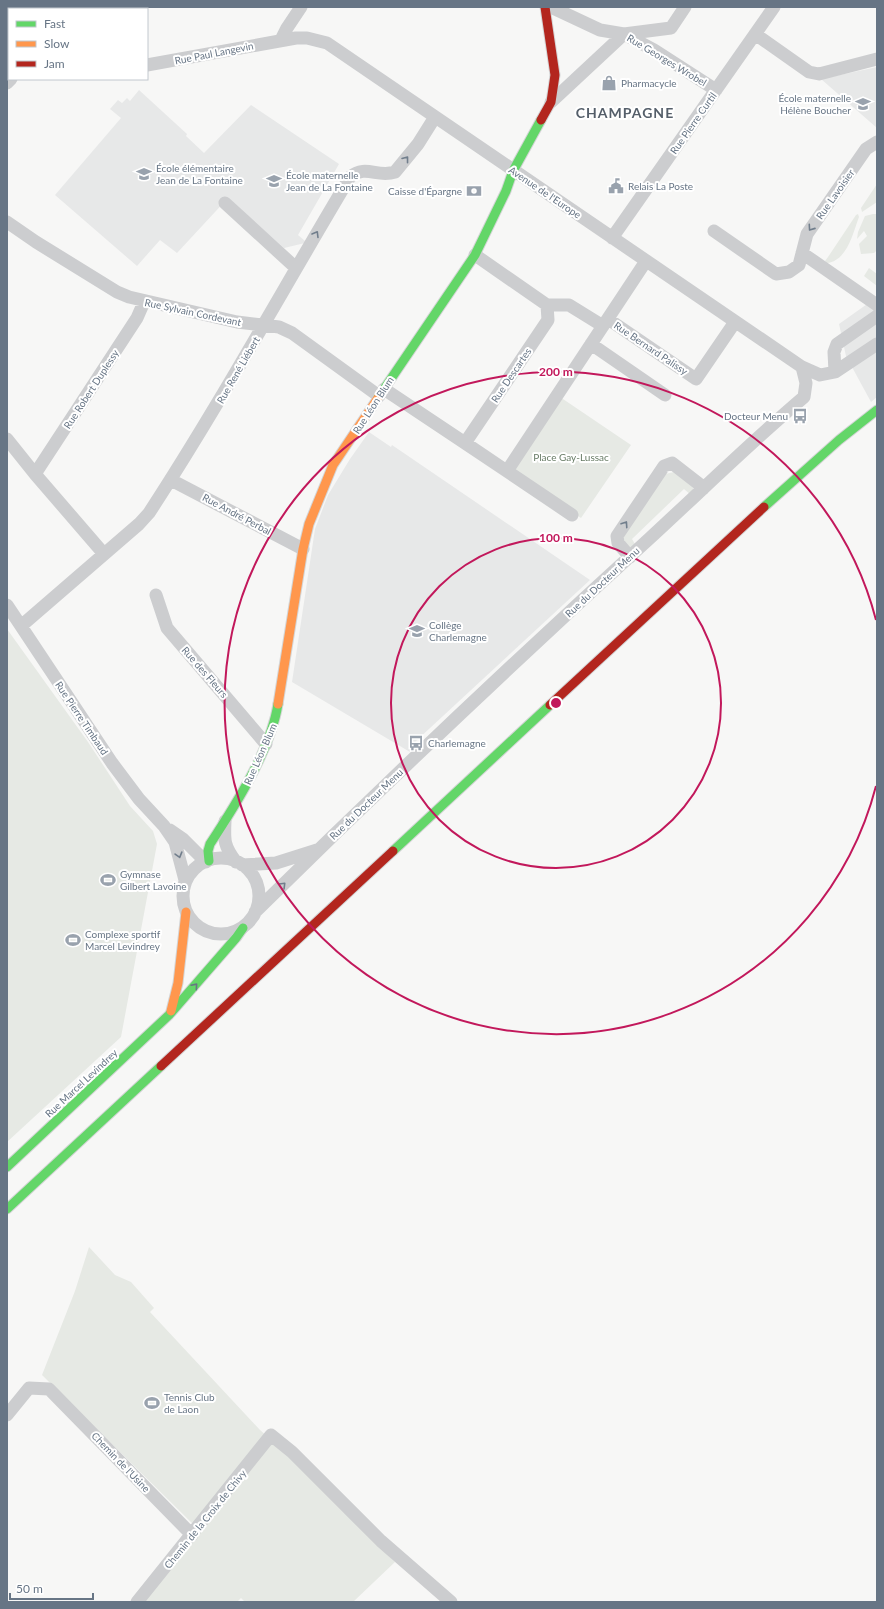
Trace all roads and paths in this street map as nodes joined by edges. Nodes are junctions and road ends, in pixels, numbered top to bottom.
1 (300, 7) edge
2 (545, 7) edge
3 (551, 7) edge
4 (685, 7) edge
5 (774, 7) edge
6 (624, 34) junction
7 (755, 34) junction
8 (281, 40) junction
9 (877, 59) edge
10 (148, 64) edge
11 (716, 90) junction
12 (551, 102) junction
13 (435, 117) junction
14 (877, 142) edge
15 (513, 170) junction
16 (224, 203) dead end
17 (7, 222) edge
18 (714, 232) dead end
19 (612, 238) junction
20 (802, 253) junction
21 (475, 255) junction
22 (646, 261) junction
23 (296, 268) junction
24 (144, 302) junction
25 (547, 305) junction
26 (877, 305) edge
27 (877, 316) edge
28 (735, 322) junction
29 (605, 323) junction
30 (263, 325) junction
31 (591, 344) junction
32 (877, 344) edge
33 (802, 367) junction
34 (835, 372) junction
35 (382, 393) junction
36 (665, 395) dead end
37 (877, 410) edge
38 (7, 439) edge
39 (465, 443) junction
40 (507, 471) junction
41 (35, 474) junction
42 (171, 480) junction
43 (703, 489) junction
44 (572, 515) dead end
45 (303, 548) junction
46 (104, 554) junction
47 (630, 557) junction
48 (156, 594) dead end
49 (7, 605) edge
50 (21, 626) junction
51 (266, 744) junction
52 (225, 821) junction
53 (164, 826) junction
54 (183, 839) junction
55 (318, 850) junction
56 (208, 861) junction
57 (239, 863) junction
58 (184, 888) junction
59 (186, 912) junction
60 (255, 912) junction
61 (243, 928) junction
62 (169, 1015) junction
63 (7, 1167) edge
64 (7, 1209) edge
65 (7, 1415) edge
66 (192, 1535) junction
67 (137, 1602) edge
68 (451, 1602) edge

1 - 8 street
2 - 12 street, Rue Léon Blum
3 - 6 street, Rue Georges Wrobel
4 - 6 street
5 - 7 street, Rue Pierre Curtil
6 - 11 street, Rue Georges Wrobel
6 - 12 street
7 - 9 street
7 - 11 street, Rue Pierre Curtil
8 - 10 street, Rue Paul Langevin
8 - 13 street, Avenue de l'Europe
11 - 19 street, Rue Pierre Curtil
12 - 15 street, Rue Léon Blum
13 - 15 street, Avenue de l'Europe
23 -> 13 street, Rue René Liébert
14 -> 20 street, Rue Lavoisier
15 - 19 street, Avenue de l'Europe
15 - 21 street, Rue Léon Blum
16 - 23 street
17 - 24 street, Rue Sylvain Cordevant
18 - 20 street, Rue Lavoisier
19 - 22 street, Avenue de l'Europe
20 - 26 street
21 - 25 street
21 - 35 street, Rue Léon Blum
22 - 28 street, Avenue de l'Europe
22 - 29 street
23 - 30 street, Rue René Liébert
24 - 30 street, Rue Sylvain Cordevant
24 - 41 street, Rue Robert Duplessy
25 - 29 street
25 - 39 street, Rue Descartes
27 - 34 street
28 - 29 street, Rue Bernard Palissy
28 - 33 street, Avenue de l'Europe
29 - 31 street
30 - 35 street, Rue Sylvain Cordevant
30 - 42 street, Rue René Liébert
31 - 36 street
31 - 40 street
32 - 34 street
33 - 34 street
33 - 43 street, Rue du Docteur Menu
35 - 39 street
35 - 45 street, Rue Léon Blum
37 - 64 street
38 - 41 street
39 - 40 street
40 - 44 street
41 - 46 street
42 - 45 street, Rue André Perbal
42 - 46 street, Rue René Liébert
43 - 47 street, Rue du Docteur Menu
47 -> 43 street
45 - 51 street, Rue Léon Blum
46 - 50 street, Rue René Liébert
47 - 55 street, Rue du Docteur Menu
48 - 51 street, Rue des Fleurs
49 - 50 street, Rue Pierre Timbaud
50 - 53 street, Rue Pierre Timbaud
51 - 52 street, Rue Léon Blum
52 - 54 street, Rue Léon Blum
52 - 56 street, Rue Léon Blum
52 - 57 street
53 - 54 street, Rue Pierre Timbaud
53 -> 58 street, Rue Pierre Timbaud
54 - 56 street, Rue Pierre Timbaud
55 - 57 street, Rue du Docteur Menu
60 -> 55 street, Rue du Docteur Menu
56 - 57 street
56 - 58 street
57 - 60 street
58 - 59 street
59 - 61 street
59 - 62 street
60 - 61 street
62 -> 61 street, Rue Marcel Levindrey
62 - 63 street, Rue Marcel Levindrey
65 - 66 street, Chemin de l'Usine
66 - 67 street, Chemin de la Croix de Chivy
66 - 68 street, Chemin de la Croix de Chivy

